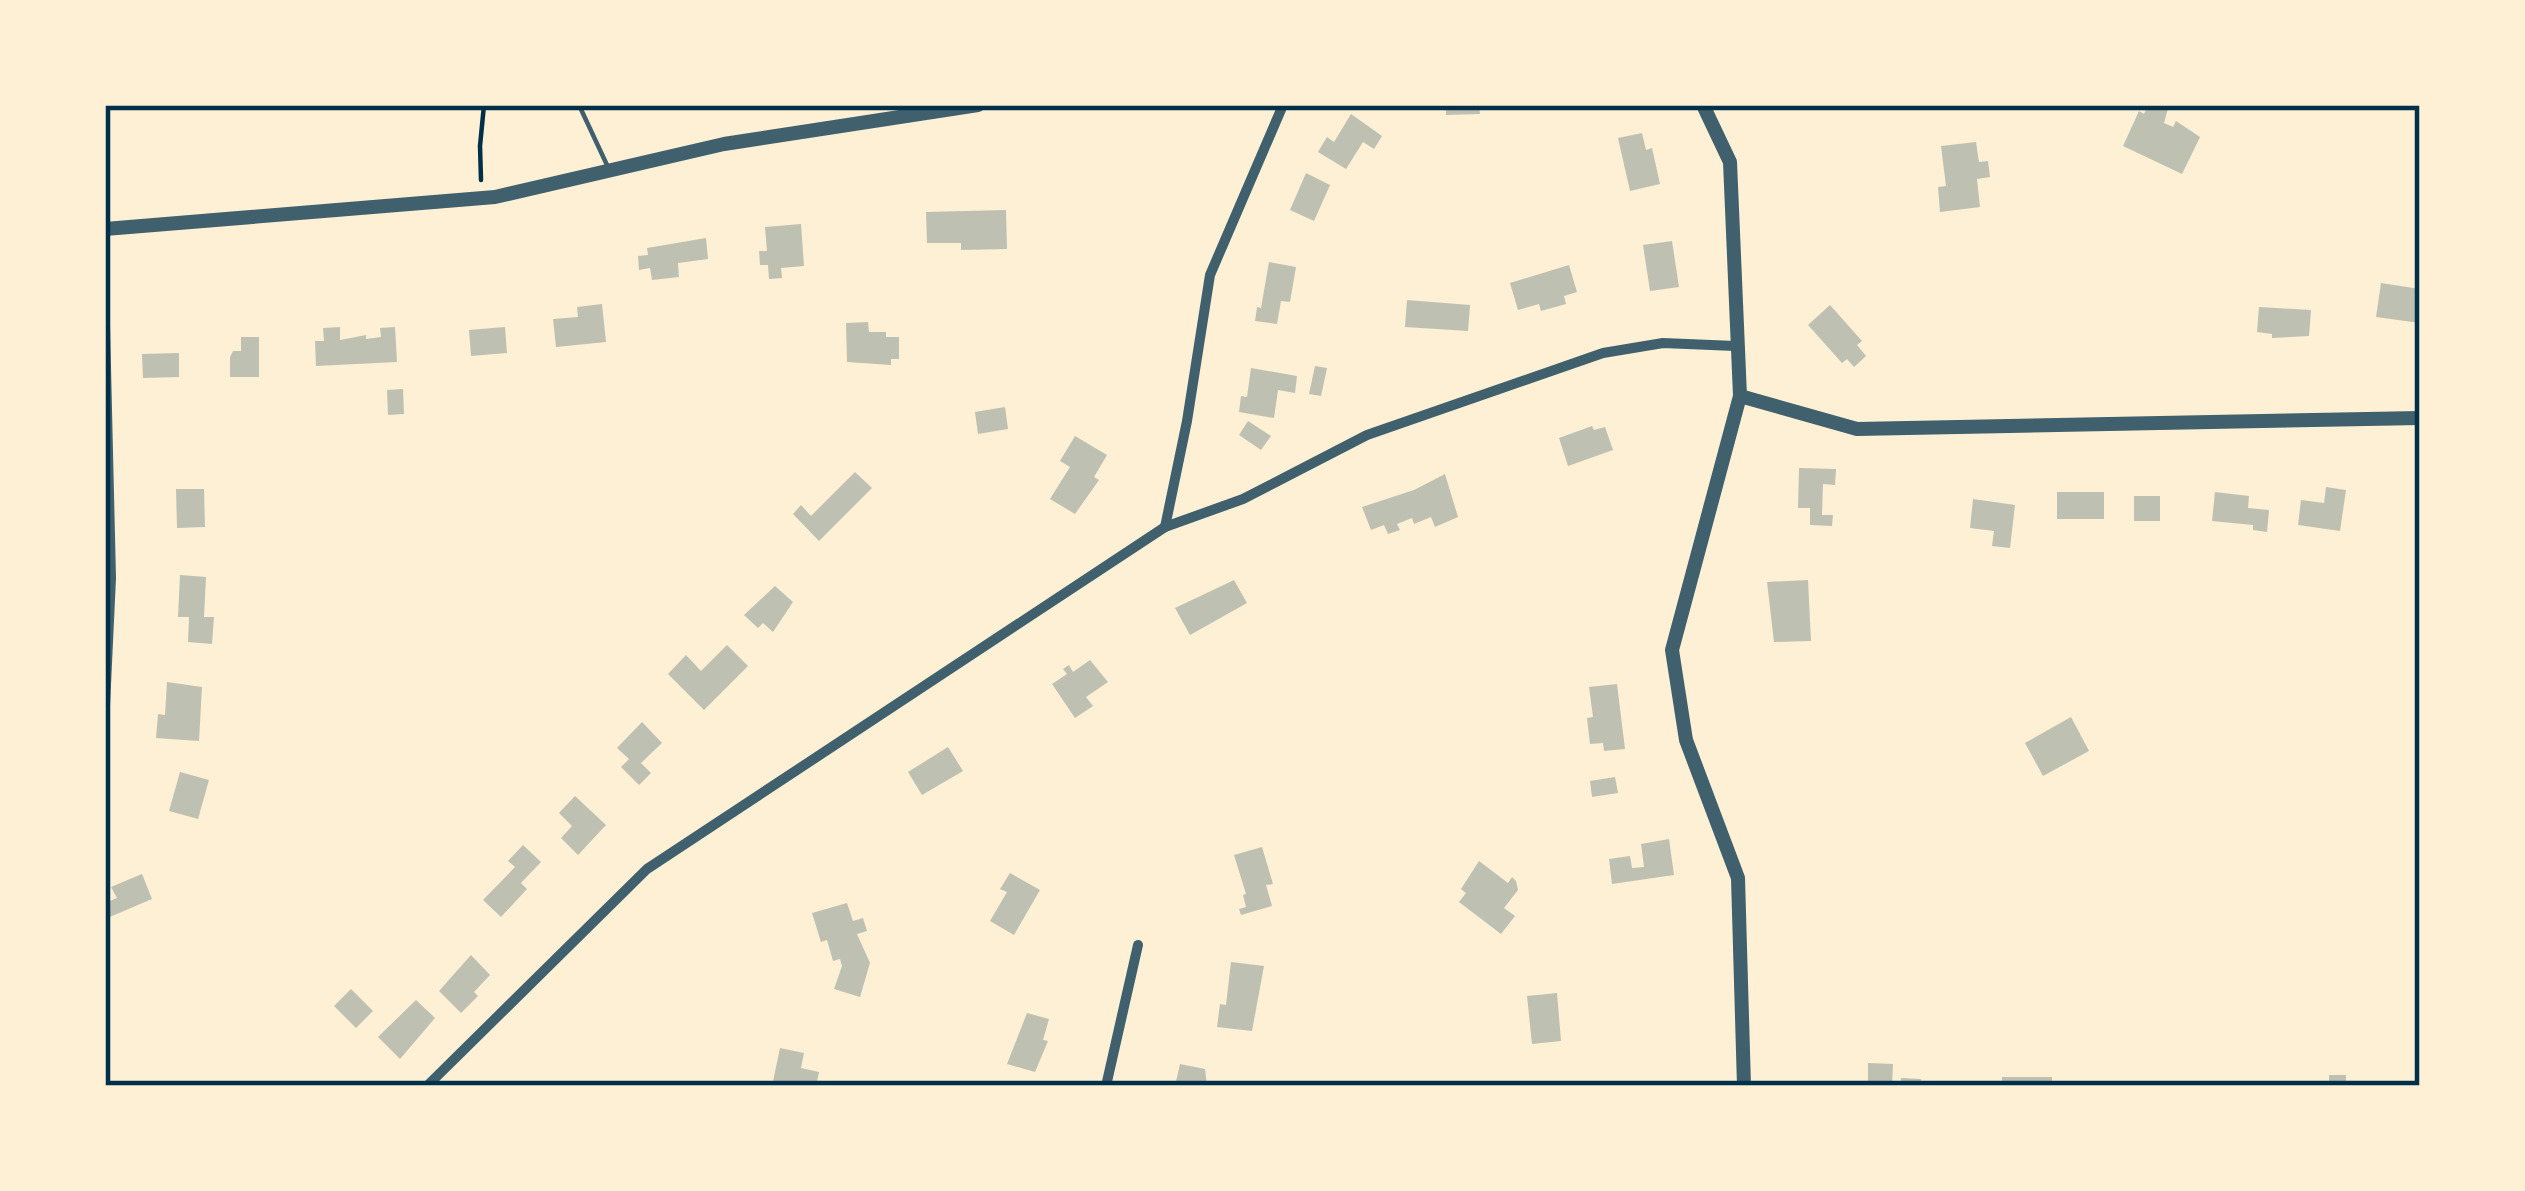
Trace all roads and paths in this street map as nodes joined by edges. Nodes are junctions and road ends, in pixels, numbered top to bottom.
1 (484, 105) edge
2 (579, 105) edge
3 (976, 105) edge
4 (1283, 105) edge
5 (1703, 105) edge
6 (610, 170) junction
7 (482, 198) junction
8 (105, 229) edge
9 (105, 325) edge
10 (1735, 346) junction
11 (1741, 396) junction
12 (2420, 418) edge
13 (1165, 527) junction
14 (105, 706) edge
15 (1138, 945) dead end
16 (427, 1086) edge
17 (1106, 1086) edge
18 (1744, 1086) edge

1 - 7 path
2 - 6 lane
3 - 6 street
4 - 13 street
5 - 10 street
6 - 7 street
7 - 8 street
9 - 14 street
10 - 11 street
10 - 13 street
11 - 12 street
11 - 18 street
13 - 16 street
15 - 17 street

